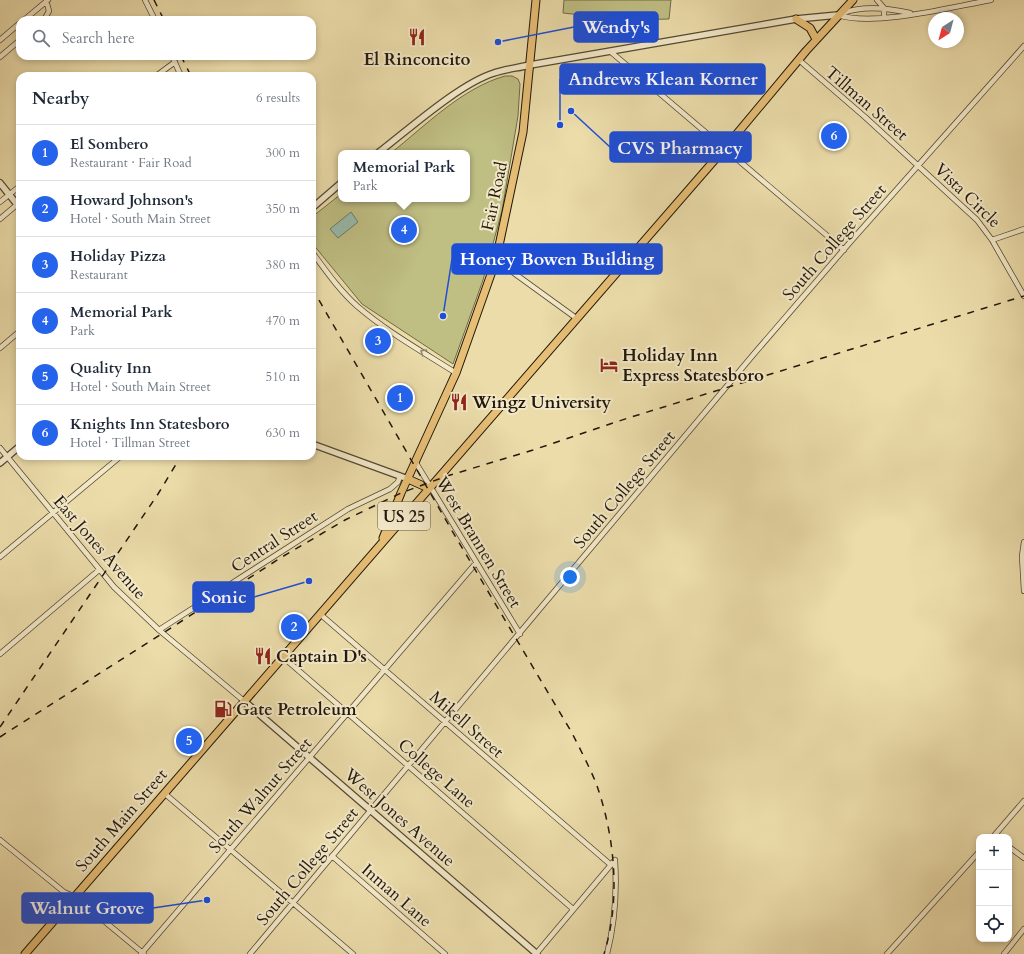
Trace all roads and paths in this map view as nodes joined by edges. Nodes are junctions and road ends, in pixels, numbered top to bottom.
1 (47, 0) edge
2 (145, 0) edge
3 (536, 0) edge
4 (853, 0) edge
5 (877, 0) edge
6 (991, 0) edge
7 (884, 8) junction
8 (916, 14) junction
9 (838, 15) junction
10 (29, 16) edge
11 (46, 16) edge
12 (153, 16) edge
13 (884, 18) junction
14 (796, 20) junction
15 (16, 26) edge
16 (816, 39) junction
17 (0, 40) edge
18 (16, 43) edge
19 (1024, 46) edge
20 (611, 52) junction
21 (0, 57) edge
22 (799, 60) junction
23 (175, 62) joint
24 (530, 65) junction
25 (161, 72) edge
26 (180, 72) edge
27 (725, 148) junction
28 (382, 150) edge
29 (918, 165) junction
30 (0, 183) edge
31 (338, 186) edge
32 (16, 189) edge
33 (9, 195) junction
34 (0, 202) edge
35 (16, 202) edge
36 (316, 205) edge
37 (16, 207) edge
38 (0, 219) edge
39 (1024, 229) edge
40 (992, 240) junction
41 (844, 250) junction
42 (316, 257) edge
43 (496, 260) junction
44 (1024, 296) edge
45 (576, 318) junction
46 (16, 334) edge
47 (0, 348) edge
48 (456, 373) junction
49 (316, 445) edge
50 (0, 448) edge
51 (16, 449) edge
52 (7, 457) junction
53 (116, 460) edge
54 (0, 463) edge
55 (416, 463) junction
56 (400, 476) junction
57 (408, 479) junction
58 (429, 487) junction
59 (53, 514) junction
60 (1024, 542) edge
61 (380, 544) junction
62 (0, 557) edge
63 (476, 563) junction
64 (99, 570) junction
65 (1024, 591) edge
66 (320, 614) junction
67 (159, 630) junction
68 (520, 634) junction
69 (0, 654) edge
70 (283, 657) junction
71 (384, 670) junction
72 (244, 701) junction
73 (348, 713) junction
74 (446, 722) junction
75 (310, 757) junction
76 (408, 766) junction
77 (164, 793) junction
78 (1024, 801) edge
79 (371, 810) junction
80 (996, 834) edge
81 (0, 840) edge
82 (1012, 849) edge
83 (230, 850) junction
84 (976, 855) edge
85 (332, 856) junction
86 (1024, 858) edge
87 (611, 865) junction
88 (75, 897) junction
89 (293, 903) junction
90 (573, 909) junction
91 (1024, 928) edge
92 (25, 954) edge
93 (142, 954) edge
94 (250, 954) edge
95 (352, 954) edge
96 (445, 954) edge
97 (536, 954) edge
98 (608, 954) edge
99 (887, 954) edge
100 (1004, 954) edge

1 - 10 street
1 - 11 street
2 - 12 street
3 - 24 main road, Fair Road
4 - 9 main road, South Main Street / US 25
5 - 7 street
6 - 8 street
7 - 8 street
7 - 9 street
7 - 13 street
8 - 13 street
9 - 13 street
9 - 14 street
9 - 16 main road, South Main Street / US 25
14 - 16 main road
14 - 20 street
15 - 17 street
16 - 22 main road, South Main Street / US 25
18 - 21 street
19 - 29 street, South College Street
20 - 24 street
20 - 27 street
22 - 27 main road, South Main Street / US 25
22 - 29 street, Tillman Street
23 - 25 street
23 - 26 street
24 - 28 street
24 - 43 main road, Fair Road
27 - 41 street
27 - 45 main road, South Main Street / US 25
29 - 40 street, Vista Circle
29 - 41 street, South College Street
30 - 33 street
31 - 36 street
32 - 33 street
33 - 34 street
33 - 35 street
37 - 38 street
39 - 40 street, Vista Circle
40 - 44 street
41 - 68 street, South College Street
48 -> 42 street
43 - 45 street
43 - 48 main road, Fair Road
45 - 58 main road, South Main Street / US 25
46 - 47 street
48 - 55 main road, Fair Road
49 - 56 street
50 - 52 street, East Jones Avenue
51 - 52 street
52 - 54 street
52 - 59 street, East Jones Avenue
53 - 59 street
55 - 57 main road, Fair Road
55 - 58 street, West Brannen Street
56 - 57 street
56 - 67 street, Central Street
57 - 58 main road
57 - 61 main road, Fair Road
58 - 61 main road, South Main Street / US 25
58 - 63 street, West Brannen Street
59 - 62 street
59 - 64 street, East Jones Avenue
60 - 65 street
61 - 66 main road, South Main Street / US 25
63 - 68 street, West Brannen Street
63 - 71 street, South Walnut Street
64 - 67 street, East Jones Avenue
64 - 69 street
66 - 70 main road, South Main Street / US 25
66 - 71 street, Mikell Street
67 - 72 street, East Jones Avenue
68 - 74 street, South College Street
70 - 72 main road, South Main Street / US 25
70 - 73 street, College Lane
71 - 73 street, South Walnut Street
71 - 74 street, Mikell Street
72 - 75 street, West Jones Avenue
72 - 77 main road, South Main Street / US 25
73 - 75 street, South Walnut Street
73 - 76 street, College Lane
74 - 76 street, South College Street
74 - 87 street, Mikell Street
75 - 79 street, West Jones Avenue
75 - 83 street, South Walnut Street
76 - 79 street, South College Street
76 - 90 street, College Lane
77 - 83 street
77 - 88 main road, South Main Street / US 25
78 - 80 street
79 - 85 street, South College Street
79 - 97 street, West Jones Avenue
81 - 88 street
82 - 86 street
83 - 89 street
83 - 93 street, South Walnut Street
84 - 99 street
85 - 89 street, South College Street
85 - 96 street, Inman Lane
87 - 90 street
87 - 98 street
88 - 92 main road, South Main Street / US 25
88 - 93 street
89 - 94 street, South College Street
89 - 95 street
90 - 97 street
91 - 100 street

